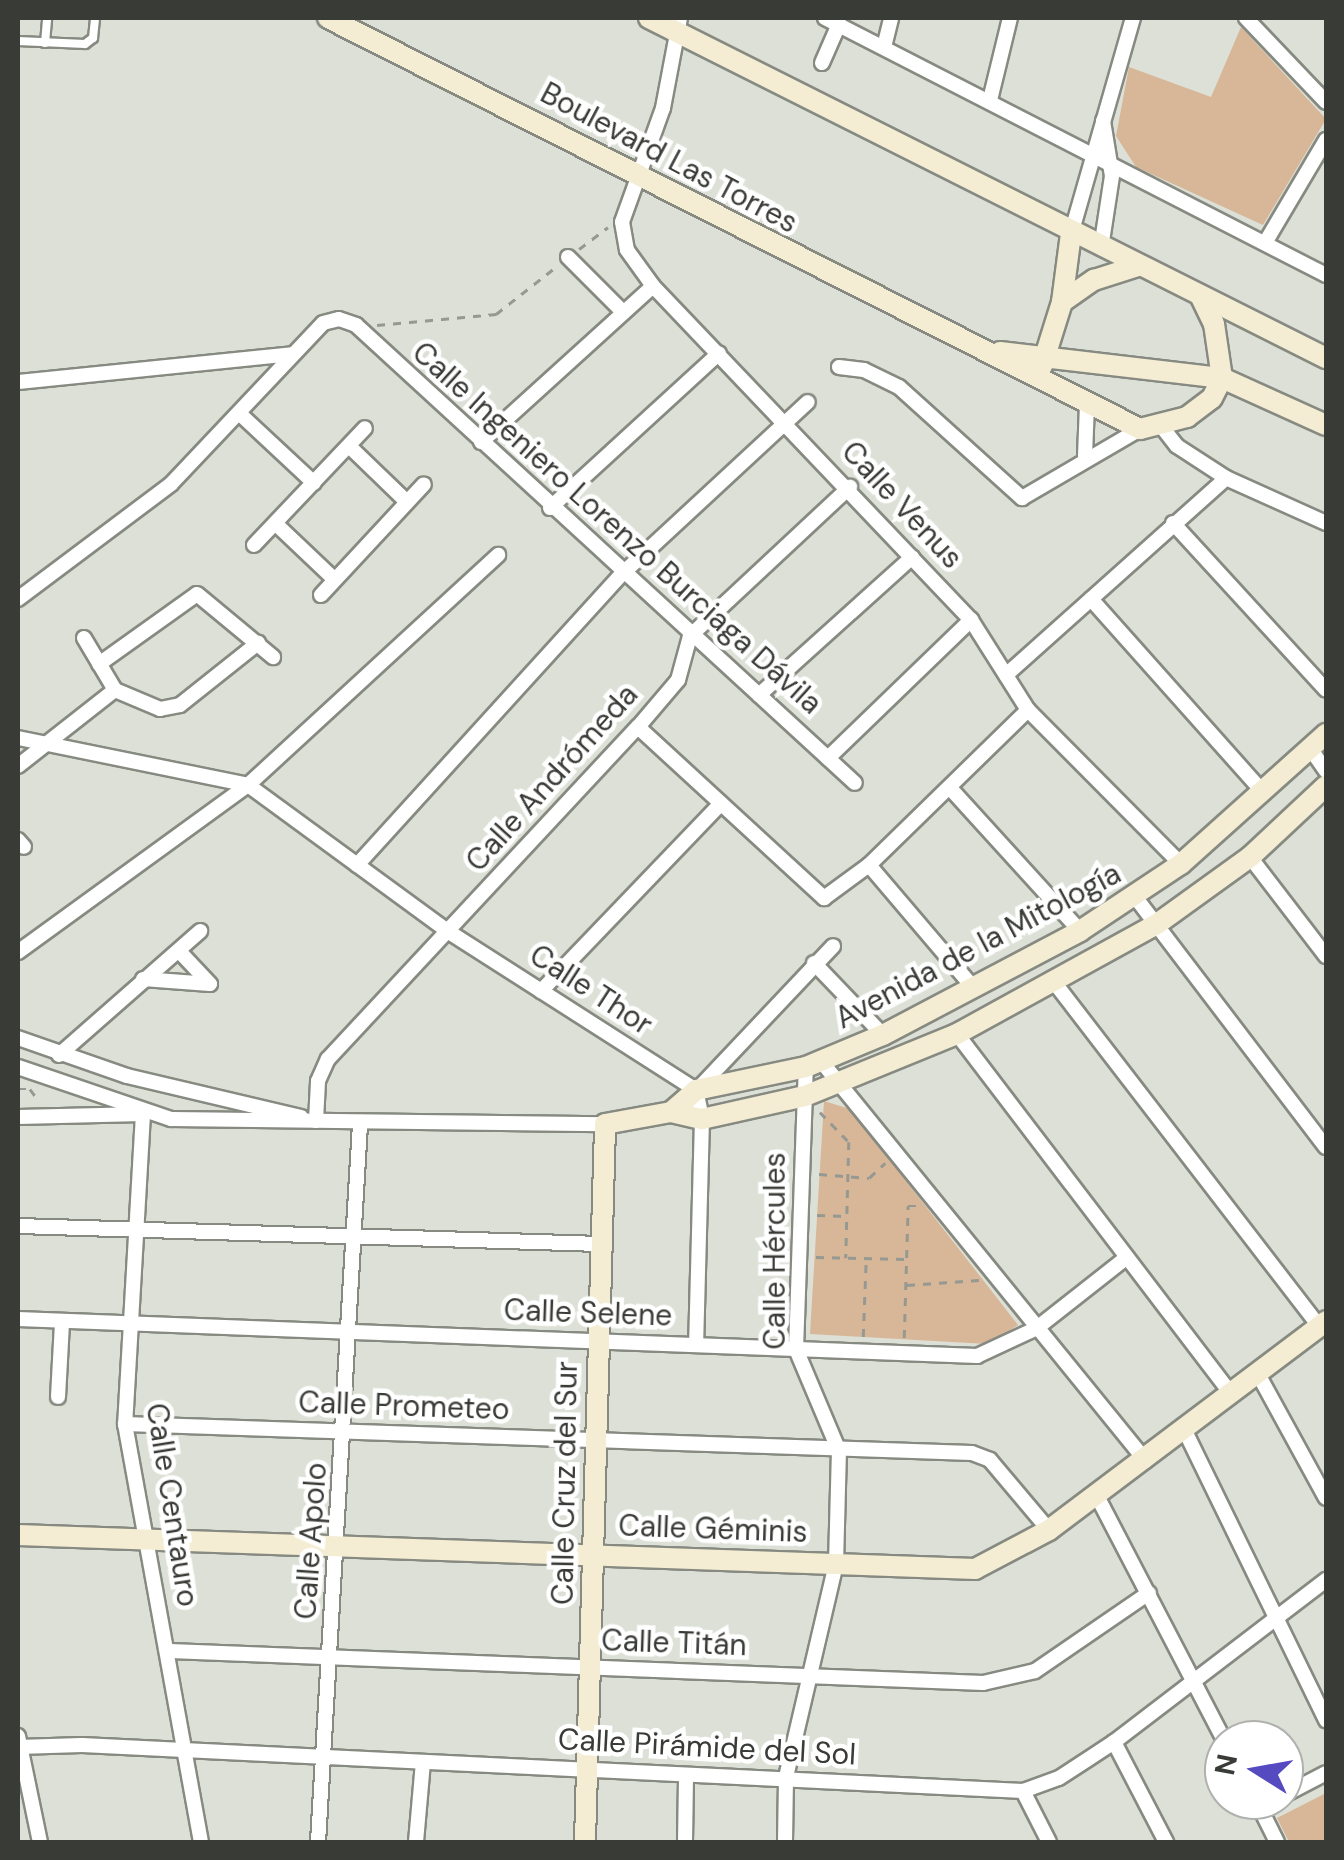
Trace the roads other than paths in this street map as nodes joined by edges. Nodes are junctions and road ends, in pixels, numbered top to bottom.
1 (47, 18) edge
2 (95, 18) edge
3 (328, 18) edge
4 (649, 18) edge
5 (891, 18) edge
6 (1010, 18) edge
7 (1133, 18) edge
8 (1246, 18) edge
9 (832, 21) edge
10 (678, 24) edge
11 (18, 41) edge
12 (45, 43) junction
13 (884, 48) junction
14 (822, 63) dead end
15 (990, 100) junction
16 (1326, 102) edge
17 (1103, 120) junction
18 (1326, 140) edge
19 (1091, 151) junction
20 (1112, 163) junction
21 (642, 175) junction
22 (1071, 234) junction
23 (1265, 243) junction
24 (1100, 248) junction
25 (568, 257) road end
26 (1138, 266) junction
27 (1326, 275) edge
28 (653, 286) junction
29 (1200, 295) junction
30 (1062, 302) junction
31 (622, 311) junction
32 (720, 353) junction
33 (293, 354) junction
34 (1326, 358) edge
35 (839, 367) dead end
36 (1042, 368) junction
37 (1222, 378) junction
38 (18, 382) edge
39 (808, 402) dead end
40 (1087, 402) junction
41 (240, 414) junction
42 (786, 422) junction
43 (1326, 425) edge
44 (1162, 427) junction
45 (365, 428) dead end
46 (1140, 429) junction
47 (481, 442) junction
48 (349, 446) junction
49 (1085, 456) junction
50 (1226, 478) junction
51 (314, 482) junction
52 (424, 484) dead end
53 (850, 487) junction
54 (406, 501) junction
55 (550, 508) junction
56 (1173, 523) junction
57 (1326, 523) edge
58 (276, 524) junction
59 (254, 544) dead end
60 (498, 554) dead end
61 (912, 557) junction
62 (622, 574) junction
63 (335, 580) junction
64 (321, 596) dead end
65 (18, 599) edge
66 (1091, 599) junction
67 (971, 620) junction
68 (690, 636) junction
69 (84, 638) dead end
70 (258, 644) junction
71 (273, 657) dead end
72 (100, 664) junction
73 (1006, 675) junction
74 (115, 690) junction
75 (1326, 690) edge
76 (759, 695) junction
77 (1028, 710) junction
78 (638, 727) junction
79 (1326, 734) edge
80 (18, 738) edge
81 (50, 740) junction
82 (1312, 751) junction
83 (828, 758) junction
84 (18, 766) edge
85 (1326, 771) edge
86 (855, 783) dead end
87 (248, 786) junction
88 (1326, 786) edge
89 (950, 788) junction
90 (1264, 793) junction
91 (721, 804) junction
92 (1250, 858) junction
93 (357, 864) junction
94 (1181, 864) junction
95 (869, 865) junction
96 (1136, 898) junction
97 (1157, 924) junction
98 (1080, 930) junction
99 (200, 931) dead end
100 (449, 932) junction
101 (833, 946) dead end
102 (179, 951) junction
103 (18, 952) edge
104 (1326, 956) edge
105 (814, 964) junction
106 (143, 980) junction
107 (1054, 982) junction
108 (973, 987) junction
109 (541, 991) junction
110 (958, 1034) junction
111 (883, 1035) junction
112 (18, 1038) edge
113 (60, 1055) junction
114 (813, 1064) junction
115 (18, 1067) edge
116 (838, 1082) junction
117 (696, 1090) junction
118 (805, 1096) junction
119 (672, 1112) junction
120 (143, 1114) junction
121 (18, 1117) edge
122 (702, 1118) junction
123 (316, 1121) junction
124 (360, 1124) junction
125 (604, 1124) junction
126 (1326, 1147) edge
127 (18, 1226) edge
128 (134, 1226) junction
129 (357, 1236) junction
130 (602, 1244) junction
131 (1126, 1258) junction
132 (18, 1319) edge
133 (62, 1322) junction
134 (1323, 1324) edge
135 (126, 1326) junction
136 (1037, 1328) junction
137 (352, 1332) junction
138 (598, 1341) junction
139 (696, 1345) junction
140 (796, 1349) junction
141 (1258, 1374) junction
142 (1231, 1394) junction
143 (58, 1397) dead end
144 (125, 1424) junction
145 (346, 1431) junction
146 (1185, 1431) junction
147 (596, 1440) junction
148 (838, 1452) junction
149 (1146, 1462) junction
150 (1097, 1496) junction
151 (1326, 1498) edge
152 (1049, 1530) junction
153 (18, 1535) edge
154 (144, 1539) junction
155 (340, 1549) junction
156 (595, 1554) junction
157 (836, 1564) junction
158 (1326, 1580) edge
159 (1150, 1592) junction
160 (1275, 1621) junction
161 (170, 1651) junction
162 (330, 1656) junction
163 (592, 1668) junction
164 (808, 1675) junction
165 (1193, 1682) junction
166 (1213, 1720) edge
167 (1326, 1720) edge
168 (1114, 1742) junction
169 (18, 1744) edge
170 (185, 1752) junction
171 (324, 1758) junction
172 (424, 1762) junction
173 (586, 1770) junction
174 (686, 1775) junction
175 (786, 1777) junction
176 (1022, 1791) junction
177 (40, 1842) edge
178 (202, 1842) edge
179 (318, 1842) edge
180 (416, 1842) edge
181 (585, 1842) edge
182 (685, 1842) edge
183 (786, 1842) edge
184 (1049, 1842) edge
185 (1166, 1842) edge

1 - 12 lane
2 - 12 lane
3 - 21 street, Boulevard Las Torres
4 - 10 street
5 - 13 street
6 - 15 street
7 - 17 street
8 - 16 street
9 - 13 street
9 - 14 street
10 - 21 street
10 - 22 street
11 - 12 lane
13 - 15 street
15 - 19 street
17 - 19 street
17 - 20 street
18 - 23 street
19 - 20 street
19 - 22 street
20 - 23 street
20 - 24 street
21 - 28 street, Calle Venus
21 - 36 street, Boulevard Las Torres
22 - 24 street
22 - 30 street
23 - 27 street
24 - 26 street
25 - 31 street
26 - 29 street
26 - 30 street
28 - 31 street
28 - 32 street, Calle Venus
29 - 34 street
29 - 37 street
30 - 36 street
31 - 47 street
32 - 42 street, Calle Venus
32 - 55 street
33 - 38 street
33 - 41 street
33 - 47 street, Calle Ingeniero Lorenzo Burciaga Dávila
35 - 49 street
36 - 37 street, Boulevard Las Torres
36 - 40 street, Boulevard Las Torres
37 - 43 street, Boulevard Las Torres
37 - 44 street
39 - 42 street
40 - 46 street, Boulevard Las Torres
40 - 49 street
41 - 51 street
41 - 65 street
42 - 53 street, Calle Venus
42 - 62 street
44 - 46 street
44 - 50 street
45 - 48 street
46 - 49 street
47 - 55 street, Calle Ingeniero Lorenzo Burciaga Dávila
48 - 51 street
48 - 54 street
50 - 56 street
50 - 57 street
51 - 58 street
52 - 54 street
53 - 61 street, Calle Venus
53 - 68 street, Calle Andrómeda
54 - 63 street
55 - 62 street, Calle Ingeniero Lorenzo Burciaga Dávila
56 - 66 street
56 - 75 street
58 - 59 street
58 - 63 street
60 - 87 street
61 - 67 street, Calle Venus
61 - 76 street
62 - 68 street, Calle Ingeniero Lorenzo Burciaga Dávila
62 - 93 street
63 - 64 street
66 - 73 street
66 - 90 street
67 - 73 street, Calle Venus
67 - 83 street
68 - 76 street, Calle Ingeniero Lorenzo Burciaga Dávila
68 - 78 street, Calle Andrómeda
69 - 72 street
70 - 71 street
70 - 72 street
70 - 74 street
72 - 74 street
73 - 77 street, Calle Venus
74 - 81 street
76 - 83 street, Calle Ingeniero Lorenzo Burciaga Dávila
77 - 89 street
77 - 94 street, Calle Venus
78 - 91 street
78 - 100 street, Calle Andrómeda
79 - 82 street, Avenida de la Mitología
80 - 81 street
81 - 84 street
81 - 87 street
82 - 85 street
82 - 90 street, Avenida de la Mitología
83 - 86 street, Calle Ingeniero Lorenzo Burciaga Dávila
87 - 93 street, Calle Thor
87 - 103 street
88 - 92 street, Avenida de la Mitología
89 - 95 street
89 - 98 street
90 - 94 street, Avenida de la Mitología
91 - 95 street
91 - 109 street
92 - 97 street, Avenida de la Mitología
92 - 104 street
93 - 100 street, Calle Thor
94 - 96 street, Avenida de la Mitología
95 - 108 street
96 - 97 street
96 - 98 street, Avenida de la Mitología
97 - 107 street, Avenida de la Mitología
97 - 126 street
98 - 108 street, Avenida de la Mitología
99 - 102 street
100 - 109 street, Calle Thor
100 - 123 street, Calle Andrómeda
101 - 105 street
102 - 106 street
102 - 106 street
105 - 111 street
105 - 117 street
106 - 113 street
107 - 110 street, Avenida de la Mitología
107 - 134 street
108 - 111 street, Avenida de la Mitología
109 - 117 street, Calle Thor
110 - 116 street, Avenida de la Mitología
110 - 131 street
111 - 114 street, Avenida de la Mitología
112 - 113 street, Avenida de la Mitología
113 - 123 street, Avenida de la Mitología
114 - 116 street
114 - 117 street, Avenida de la Mitología
114 - 118 street, Calle Hércules
115 - 120 street, Avenida de la Mitología
116 - 118 street, Avenida de la Mitología
116 - 136 street
117 - 119 street
117 - 122 street
118 - 122 street, Avenida de la Mitología
118 - 140 street, Calle Hércules
119 - 122 street, Avenida de la Mitología
119 - 125 street, Avenida de la Mitología
120 - 121 street
120 - 123 street, Avenida de la Mitología
120 - 128 street, Calle Centauro
122 - 139 street
123 - 124 street, Avenida de la Mitología
124 - 125 street, Avenida de la Mitología
124 - 129 street, Calle Apolo
125 - 130 street, Calle Cruz del Sur
127 - 128 street
128 - 129 street
128 - 135 street, Calle Centauro
129 - 130 street
129 - 137 street, Calle Apolo
130 - 138 street, Calle Cruz del Sur
131 - 136 street, Calle Selene
131 - 142 street
132 - 133 street, Calle Selene
133 - 135 street, Calle Selene
133 - 143 street
134 - 141 street, Calle Géminis
135 - 137 street, Calle Selene
135 - 144 street, Calle Centauro
136 - 140 street, Calle Selene
136 - 149 street
137 - 138 street, Calle Selene
137 - 145 street, Calle Apolo
138 - 139 street, Calle Selene
138 - 147 street, Calle Cruz del Sur
139 - 140 street, Calle Selene
140 - 148 street, Calle Hércules
141 - 142 street, Calle Géminis
141 - 151 street
142 - 146 street, Calle Géminis
144 - 145 street, Calle Prometeo
144 - 154 street, Calle Centauro
145 - 147 street, Calle Prometeo
145 - 155 street, Calle Apolo
146 - 149 street, Calle Géminis
146 - 160 street
147 - 148 street, Calle Prometeo
147 - 156 street, Calle Cruz del Sur
148 - 152 street, Calle Prometeo
148 - 157 street, Calle Hércules
149 - 150 street, Calle Géminis
150 - 152 street, Calle Géminis
150 - 159 street
152 - 157 street, Calle Géminis
153 - 154 street, Calle Géminis
154 - 155 street, Calle Géminis
154 - 161 street, Calle Centauro
155 - 156 street, Calle Géminis
155 - 162 street, Calle Apolo
156 - 157 street, Calle Géminis
156 - 163 street, Calle Cruz del Sur
157 - 164 street, Calle Hércules
158 - 160 street, Calle Pirámide del Sol
159 - 164 street, Calle Titán
159 - 165 street
160 - 165 street, Calle Pirámide del Sol
160 - 167 street
161 - 162 street, Calle Titán
161 - 170 street, Calle Centauro
162 - 163 street, Calle Titán
162 - 171 street, Calle Apolo
163 - 164 street, Calle Titán
163 - 173 street, Calle Cruz del Sur
164 - 175 street, Calle Hércules
165 - 166 street
165 - 168 street, Calle Pirámide del Sol
168 - 176 street, Calle Pirámide del Sol
168 - 185 street
169 - 170 street, Calle Pirámide del Sol
169 - 177 street
170 - 171 street, Calle Pirámide del Sol
170 - 178 street, Calle Centauro
171 - 172 street, Calle Pirámide del Sol
171 - 179 street, Calle Apolo
172 - 173 street, Calle Pirámide del Sol
172 - 180 street
173 - 174 street, Calle Pirámide del Sol
173 - 181 street, Calle Cruz del Sur
174 - 175 street, Calle Pirámide del Sol
174 - 182 street
175 - 176 street, Calle Pirámide del Sol
175 - 183 street, Calle Hércules
176 - 184 street

